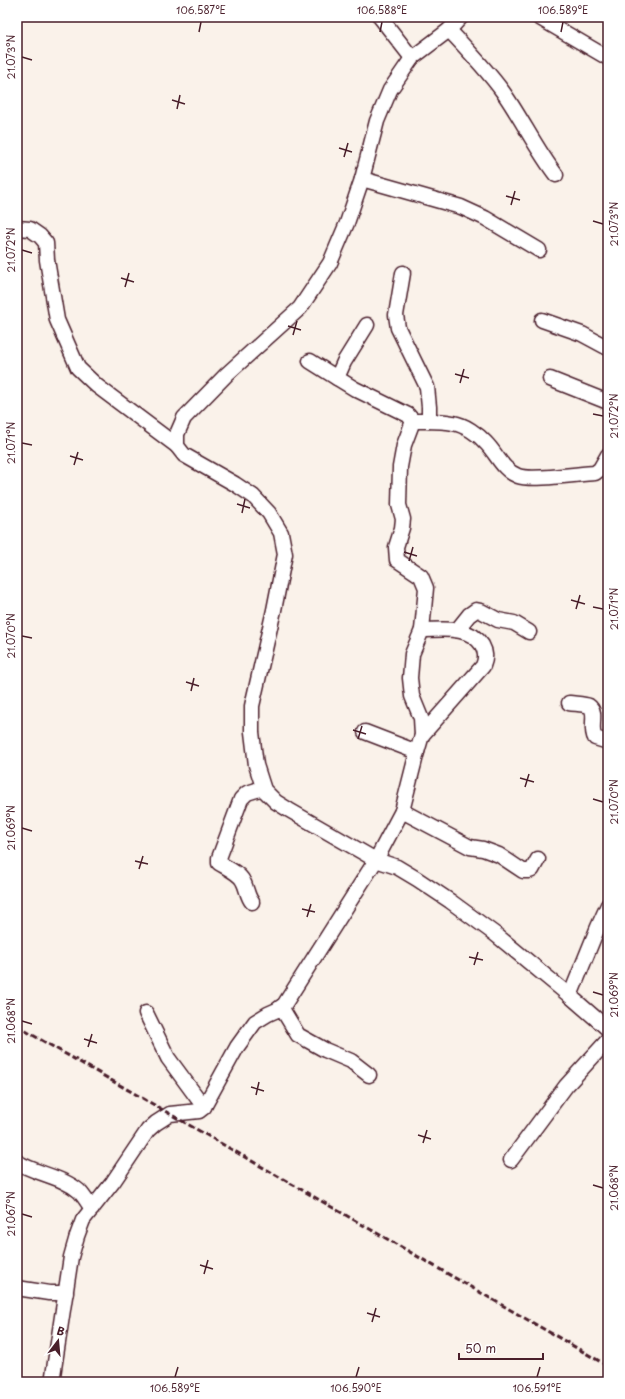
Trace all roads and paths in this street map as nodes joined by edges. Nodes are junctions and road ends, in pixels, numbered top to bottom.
1 (380, 17) edge
2 (461, 17) edge
3 (538, 17) edge
4 (449, 30) junction
5 (412, 58) junction
6 (608, 58) edge
7 (556, 175) dead end
8 (362, 179) junction
9 (17, 228) edge
10 (539, 250) dead end
11 (402, 273) dead end
12 (542, 320) dead end
13 (368, 325) dead end
14 (608, 348) edge
15 (310, 361) dead end
16 (336, 378) junction
17 (550, 379) dead end
18 (608, 402) edge
19 (413, 420) junction
20 (428, 421) junction
21 (177, 446) junction
22 (608, 455) edge
23 (422, 630) junction
24 (457, 630) junction
25 (529, 632) dead end
26 (569, 703) dead end
27 (365, 732) dead end
28 (422, 735) junction
29 (608, 742) edge
30 (416, 752) junction
31 (264, 788) junction
32 (402, 811) junction
33 (376, 860) junction
34 (538, 860) dead end
35 (252, 902) dead end
36 (608, 905) edge
37 (570, 996) junction
38 (281, 1007) junction
39 (146, 1013) dead end
40 (608, 1029) edge
41 (608, 1040) edge
42 (369, 1075) dead end
43 (204, 1107) junction
44 (511, 1160) dead end
45 (17, 1162) edge
46 (92, 1209) junction
47 (17, 1288) edge
48 (66, 1293) junction
49 (52, 1382) edge

1 - 5 street
2 - 4 street
3 - 6 street
4 - 5 street
4 - 7 street
5 - 8 street
8 - 10 street
8 - 21 street
9 - 21 street
11 - 20 street
12 - 14 street
13 - 16 street
15 - 16 street
16 - 19 street
17 - 18 street
19 - 20 street
19 - 23 street
20 - 22 street
21 - 31 street
23 - 24 street
23 - 28 street
24 - 25 street
24 - 28 street
26 - 29 street
27 - 30 street
28 - 30 street
30 - 32 street
31 - 33 street
31 - 35 street
32 - 33 street
32 - 34 street
33 - 37 street
33 - 38 street
36 - 37 street
37 - 40 street
38 - 42 street
38 - 43 street
39 - 43 street
41 - 44 street
43 - 46 street
45 - 46 street
46 - 48 street
47 - 48 street
48 - 49 street

